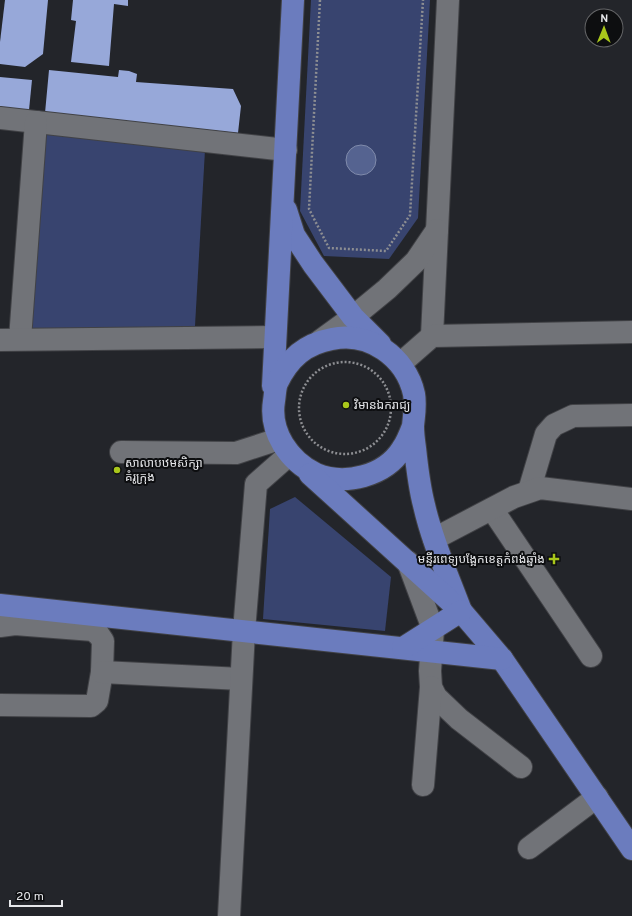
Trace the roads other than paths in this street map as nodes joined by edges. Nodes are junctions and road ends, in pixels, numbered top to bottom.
1 (293, 0) edge
2 (448, 0) edge
3 (0, 118) edge
4 (36, 122) junction
5 (286, 150) junction
6 (283, 200) junction
7 (437, 230) junction
8 (353, 317) junction
9 (632, 332) edge
10 (432, 336) junction
11 (275, 337) junction
12 (10, 340) edge
13 (320, 341) junction
14 (393, 357) junction
15 (272, 409) junction
16 (632, 415) edge
17 (413, 426) junction
18 (121, 452) dead end
19 (289, 452) junction
20 (529, 491) junction
21 (632, 499) edge
22 (492, 510) junction
23 (434, 539) junction
24 (408, 562) junction
25 (0, 605) edge
26 (461, 611) junction
27 (0, 626) edge
28 (433, 629) junction
29 (244, 631) junction
30 (402, 648) junction
31 (432, 651) junction
32 (591, 656) dead end
33 (502, 658) junction
34 (102, 672) junction
35 (241, 680) junction
36 (431, 686) junction
37 (0, 705) edge
38 (521, 767) dead end
39 (423, 785) dead end
40 (597, 797) junction
41 (529, 848) dead end
42 (632, 849) edge
43 (229, 916) edge

1 - 5 main road
2 - 7 street
3 - 4 street
4 - 5 street
4 - 12 street
5 - 6 main road
6 - 8 main road
6 - 11 main road
7 - 8 street
7 - 10 street
8 - 13 street
8 - 14 main road
9 - 10 street
10 - 14 street
11 - 12 street
11 - 15 main road
13 - 14 main road
13 - 15 main road
14 - 17 main road
15 - 19 main road
16 - 20 street
17 - 19 main road
17 - 23 main road
18 - 19 street
19 - 24 main road
19 - 29 street
20 - 21 street
20 - 22 street
22 - 23 street
22 - 32 street
23 - 26 main road
24 - 26 main road
24 - 28 street
25 - 29 main road
26 - 28 main road
26 - 33 main road
27 - 34 street
28 - 30 main road
28 - 31 street
29 - 30 main road
29 - 35 street
30 - 31 main road
31 - 33 main road
31 - 36 street
33 - 40 main road
34 - 35 street
34 - 37 street
35 - 43 street
36 - 38 street
36 - 39 street
40 - 41 street
40 - 42 main road

